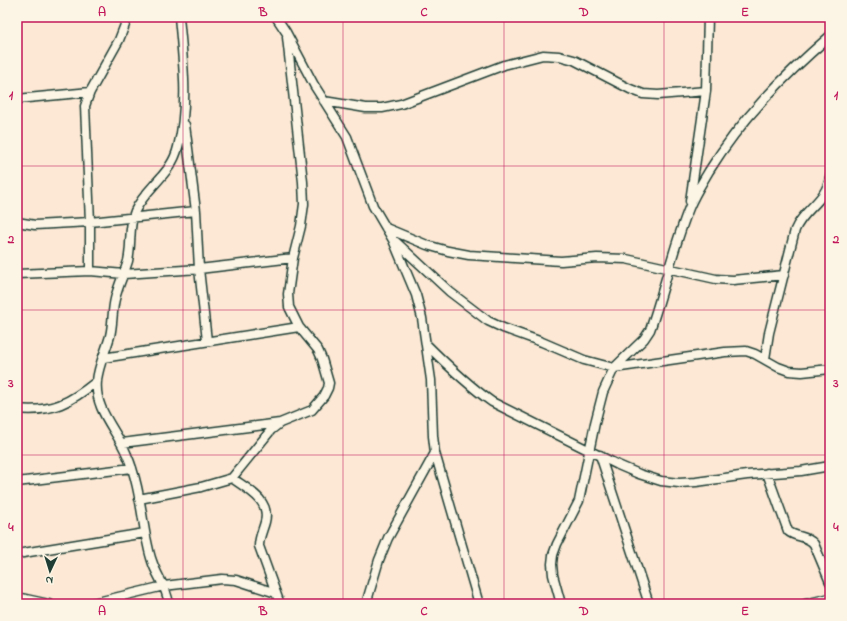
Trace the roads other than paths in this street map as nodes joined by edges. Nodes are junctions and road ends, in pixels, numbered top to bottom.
1 (128, 17) edge
2 (179, 17) edge
3 (276, 17) edge
4 (708, 17) edge
5 (286, 32) junction
6 (830, 36) edge
7 (706, 91) junction
8 (90, 92) junction
9 (17, 99) edge
10 (324, 101) junction
11 (184, 116) junction
12 (830, 177) edge
13 (689, 208) junction
14 (196, 211) junction
15 (133, 218) junction
16 (17, 222) edge
17 (90, 222) junction
18 (386, 228) junction
19 (394, 240) junction
20 (293, 258) junction
21 (199, 269) junction
22 (669, 269) junction
23 (90, 271) junction
24 (17, 274) edge
25 (124, 274) junction
26 (784, 275) junction
27 (299, 327) junction
28 (207, 341) junction
29 (426, 344) junction
30 (103, 358) junction
31 (765, 359) junction
32 (614, 368) junction
33 (830, 368) edge
34 (97, 381) junction
35 (17, 409) edge
36 (280, 423) junction
37 (122, 443) junction
38 (590, 451) junction
39 (435, 453) junction
40 (600, 455) junction
41 (830, 466) edge
42 (132, 468) junction
43 (767, 474) junction
44 (232, 478) junction
45 (17, 482) edge
46 (138, 499) junction
47 (145, 533) junction
48 (17, 554) edge
49 (830, 582) edge
50 (164, 586) junction
51 (276, 593) junction
52 (17, 597) edge
53 (830, 598) edge
54 (48, 604) edge
55 (89, 604) edge
56 (169, 604) edge
57 (280, 604) edge
58 (366, 604) edge
59 (479, 604) edge
60 (561, 604) edge
61 (649, 604) edge
62 (807, 604) edge

1 - 8 street
2 - 11 street
3 - 5 street
4 - 7 street
5 - 10 street
5 - 20 street
6 - 13 street
7 - 10 street
7 - 13 street
8 - 9 street
8 - 17 street
10 - 18 street
11 - 14 street
11 - 15 street
12 - 26 street
13 - 22 street
14 - 15 street
14 - 21 street
15 - 17 street
15 - 25 street
16 - 17 street
17 - 23 street
18 - 19 street
18 - 22 street
19 - 29 street
19 - 32 street
20 - 21 street
20 - 27 street
21 - 25 street
21 - 28 street
22 - 26 street
22 - 32 street
23 - 24 street
23 - 25 street
25 - 30 street
26 - 31 street
27 - 28 street
27 - 36 street
28 - 30 street
29 - 38 street
29 - 39 street
30 - 34 street
31 - 32 street
31 - 33 street
32 - 38 street
34 - 35 street
34 - 37 street
36 - 37 street
36 - 44 street
37 - 42 street
38 - 40 street
38 - 60 street
39 - 58 street
39 - 59 street
40 - 43 street
40 - 61 street
41 - 43 street
42 - 45 street
42 - 46 street
43 - 49 street
44 - 46 street
44 - 51 street
46 - 47 street
47 - 48 street
47 - 50 street
50 - 51 street
50 - 55 street
50 - 56 street
51 - 57 street
52 - 54 street
53 - 62 street

